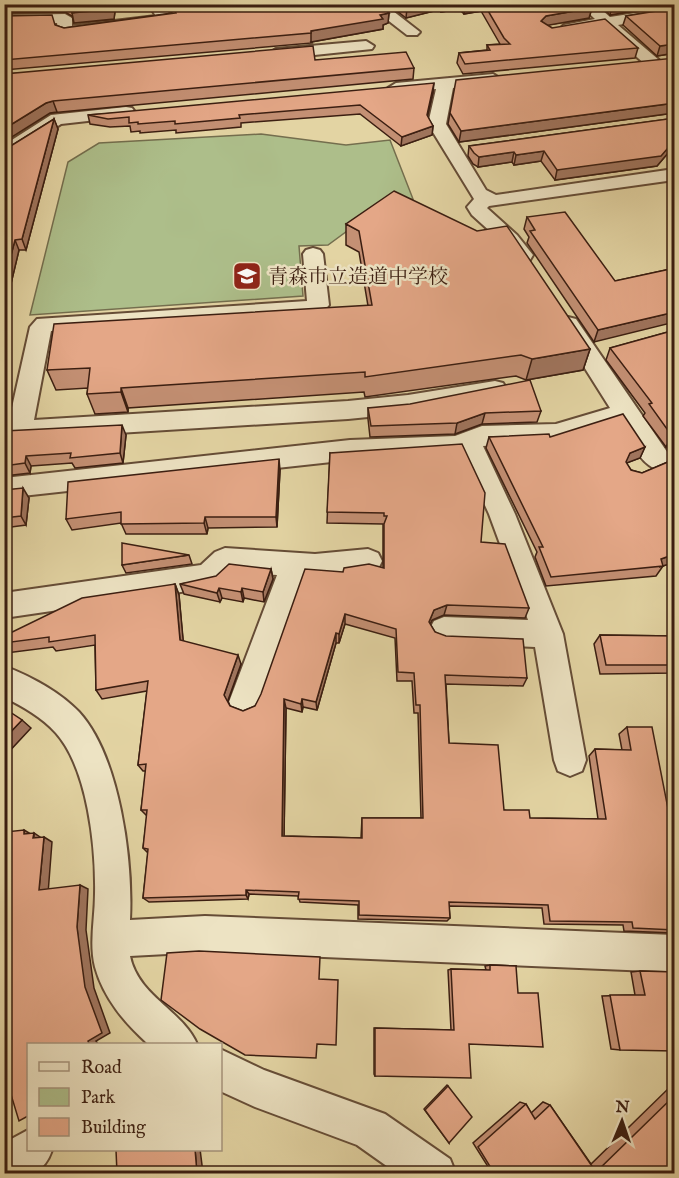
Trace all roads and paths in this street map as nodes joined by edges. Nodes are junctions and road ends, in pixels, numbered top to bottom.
1 (164, 4) edge
2 (374, 4) edge
3 (586, 4) edge
4 (675, 11) edge
5 (4, 20) edge
6 (607, 22) junction
7 (412, 32) dead end
8 (549, 32) edge
9 (366, 46) dead end
10 (257, 56) edge
11 (675, 60) edge
12 (653, 63) junction
13 (634, 65) edge
14 (508, 78) edge
15 (445, 84) junction
16 (375, 90) edge
17 (146, 111) edge
18 (476, 147) edge
19 (452, 150) junction
20 (4, 153) edge
21 (675, 175) edge
22 (484, 198) junction
23 (313, 254) dead end
24 (532, 269) edge
25 (557, 307) edge
26 (516, 386) edge
27 (625, 412) junction
28 (12, 431) edge
29 (469, 442) junction
30 (668, 460) edge
31 (635, 472) edge
32 (4, 488) edge
33 (368, 561) dead end
34 (295, 564) junction
35 (4, 606) edge
36 (444, 630) dead end
37 (548, 634) junction
38 (4, 680) edge
39 (245, 702) dead end
40 (570, 760) dead end
41 (112, 939) junction
42 (675, 954) edge
43 (176, 1043) edge
44 (222, 1070) edge
45 (28, 1151) edge
46 (4, 1168) edge
47 (435, 1173) edge

1 - 5 street
2 - 7 street
3 - 6 street
4 - 6 street
6 - 8 street
6 - 12 street
9 - 10 street
11 - 12 street
12 - 13 street
14 - 15 street
15 - 16 street
15 - 19 street
17 - 20 street
18 - 19 street
19 - 22 street
21 - 22 street
22 - 24 street
23 - 28 street
25 - 27 street
26 - 28 street
27 - 29 street
27 - 30 street
29 - 32 street
29 - 37 street
30 - 31 street
33 - 34 street
34 - 35 street
34 - 39 street
36 - 37 street
37 - 40 street
38 - 41 street
41 - 42 street
41 - 43 street
44 - 47 street
45 - 46 street

